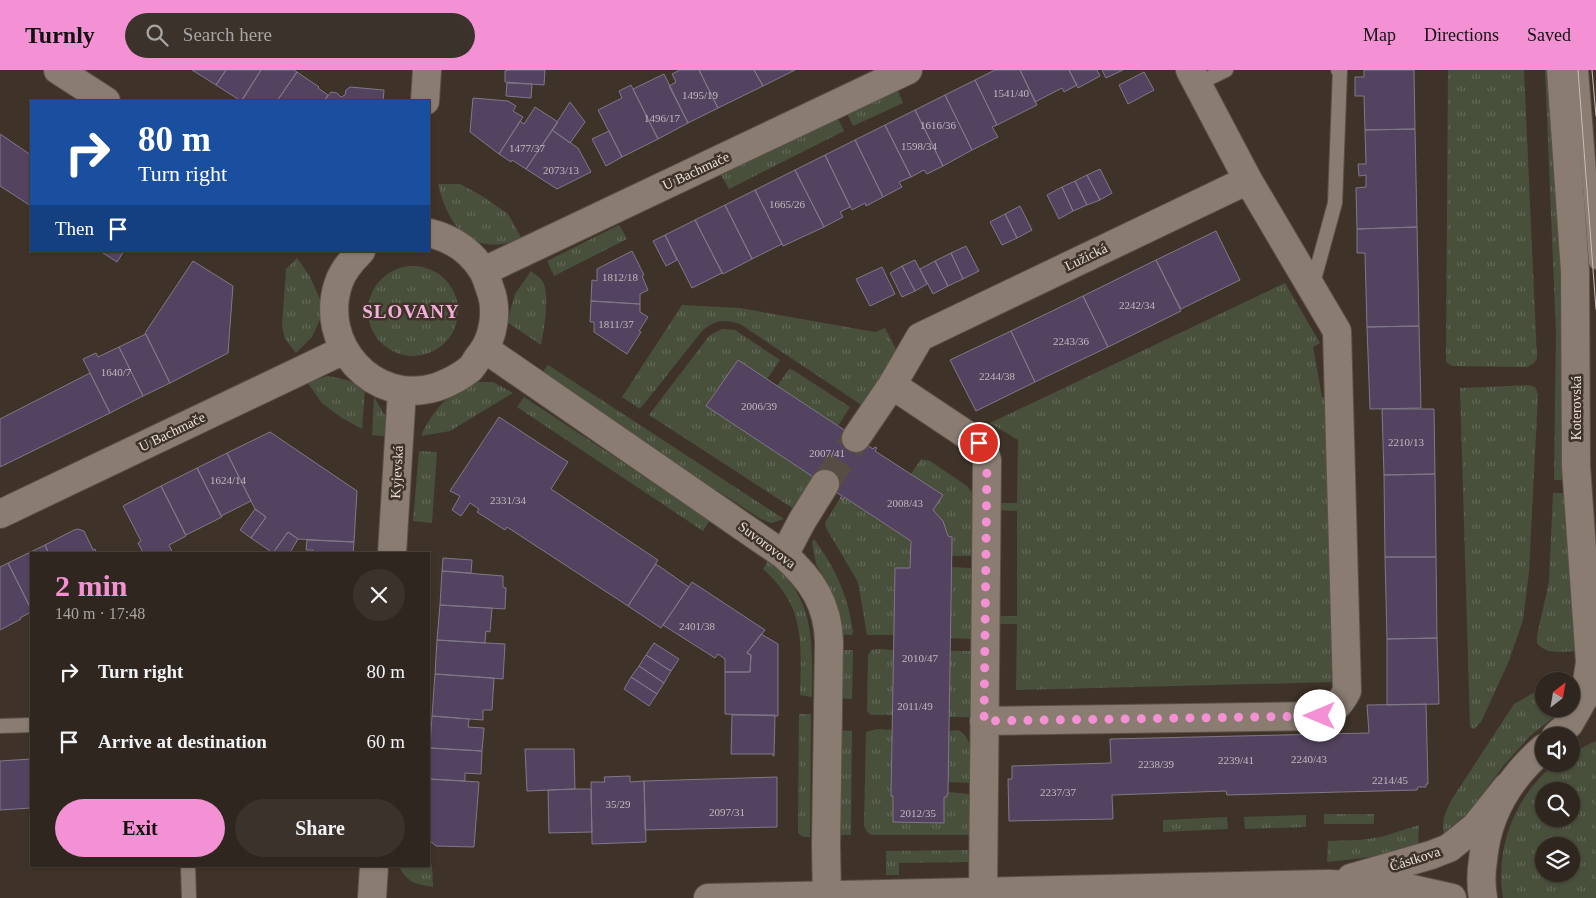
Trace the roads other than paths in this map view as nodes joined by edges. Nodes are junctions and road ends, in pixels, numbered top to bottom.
1 (58, 70) edge
2 (427, 70) edge
3 (908, 70) edge
4 (1226, 70) edge
5 (1338, 70) edge
6 (1561, 70) edge
7 (1581, 70) edge
8 (1193, 77) edge
9 (104, 100) edge
10 (425, 100) edge
11 (1248, 180) junction
12 (430, 233) edge
13 (349, 255) edge
14 (1596, 262) edge
15 (484, 271) junction
16 (1311, 288) junction
17 (484, 349) junction
18 (344, 350) junction
19 (892, 385) junction
20 (402, 390) junction
21 (856, 438) tunnel mouth
22 (825, 484) tunnel mouth
23 (0, 514) edge
24 (392, 552) edge
25 (784, 555) junction
26 (984, 721) junction
27 (1596, 721) edge
28 (30, 725) edge
29 (0, 726) edge
30 (1566, 727) edge
31 (1580, 727) edge
32 (1535, 757) edge
33 (1508, 787) junction
34 (188, 867) edge
35 (374, 867) edge
36 (1328, 884) junction
37 (983, 892) junction
38 (827, 897) edge
39 (189, 898) edge
40 (372, 898) edge
41 (708, 898) edge
42 (1452, 898) edge
43 (1483, 898) edge

1 - 9 street
2 - 10 street
3 - 15 street, U Bachmače
4 - 8 lane
5 - 16 lane
6 - 30 street, Koterovská
7 - 14 lane
8 - 11 street
11 - 16 street
11 - 19 street, Lužická
12 - 15 street
13 - 18 street
15 - 17 street
16 - 26 street
17 - 20 street
17 - 25 street, Suvorovova
18 - 20 street
18 - 23 street, U Bachmače
19 - 21 street, Lužická
19 - 26 street
20 - 24 street, Kyjevská
22 - 25 street
25 - 38 street, Suvorovova
26 - 37 street
27 - 31 street
28 - 29 lane
32 - 33 street
33 - 36 street, Částkova
33 - 43 street
34 - 39 lane
35 - 40 street
36 - 37 street, Částkova
36 - 42 street, Částkova
37 - 38 street, Částkova
38 - 41 street, Částkova

